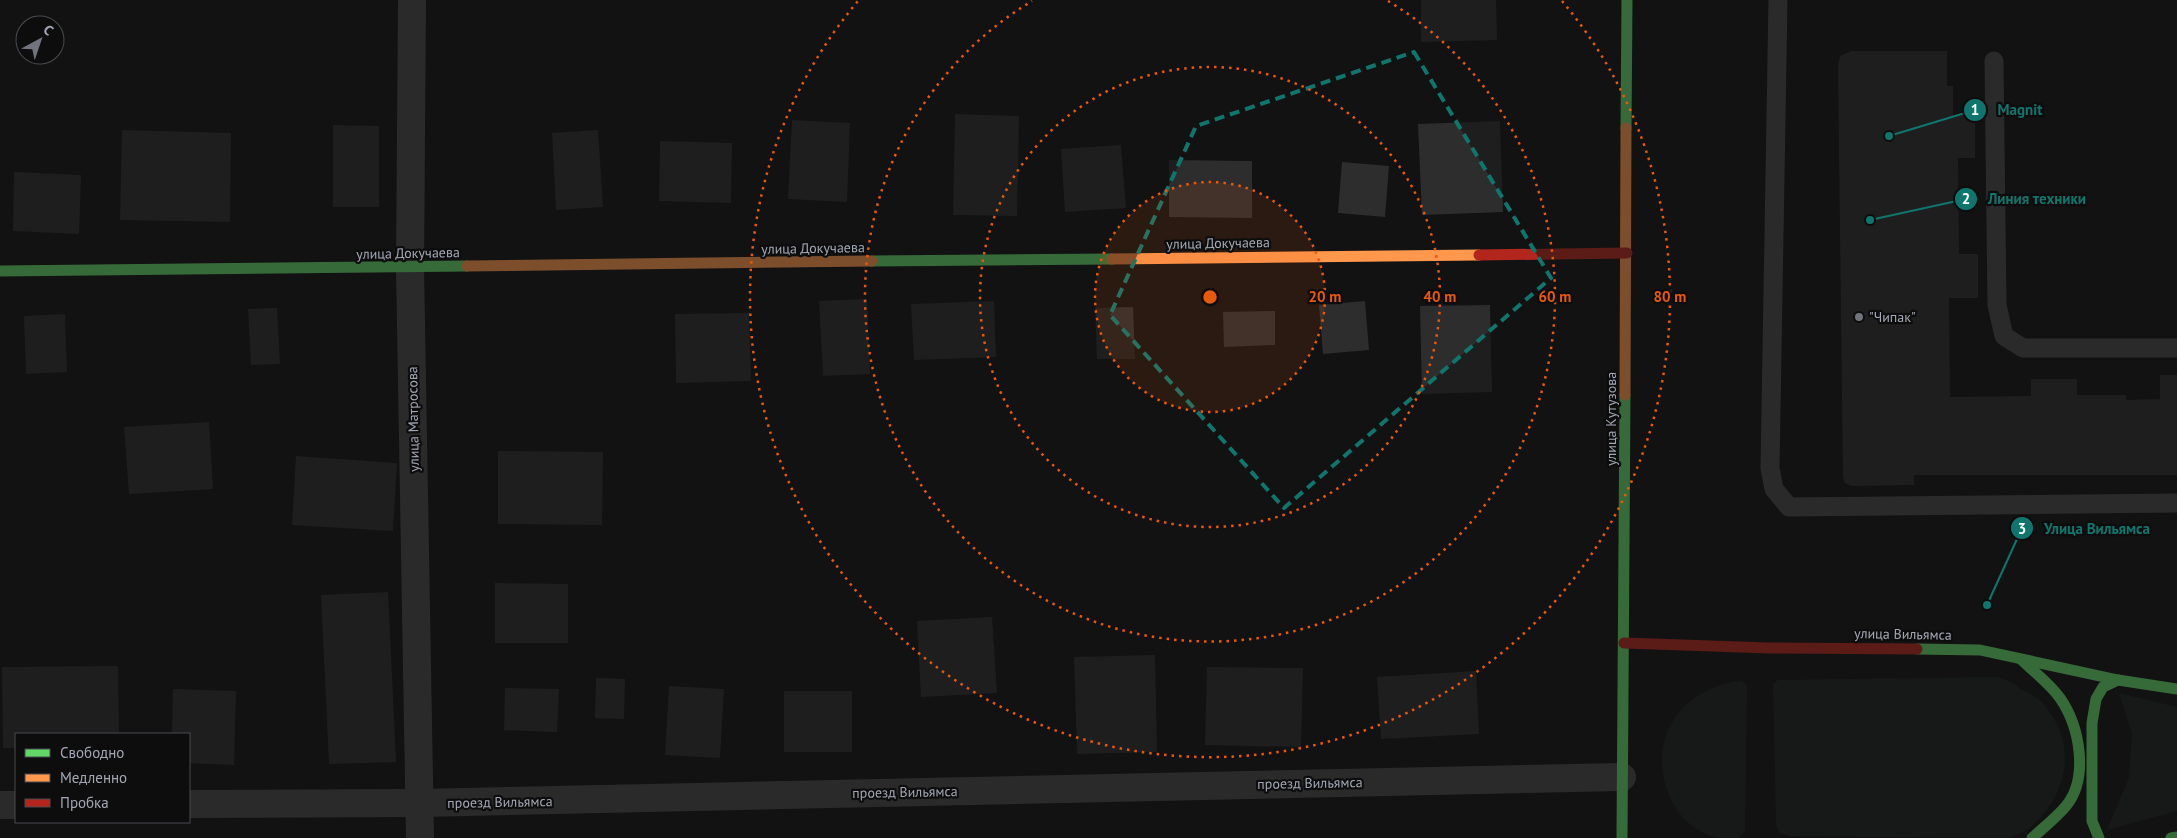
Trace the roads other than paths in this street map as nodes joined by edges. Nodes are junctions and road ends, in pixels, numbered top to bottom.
1 (412, 0) edge
2 (1628, 0) edge
3 (1778, 0) edge
4 (1994, 61) dead end
5 (1627, 253) junction
6 (410, 268) junction
7 (0, 272) edge
8 (2177, 348) edge
9 (2177, 503) edge
10 (1624, 643) junction
11 (2022, 660) junction
12 (2118, 680) junction
13 (2177, 689) edge
14 (1622, 776) junction
15 (190, 804) edge
16 (420, 804) junction
17 (0, 805) edge
18 (15, 805) edge
19 (2177, 837) edge
20 (420, 838) edge
21 (1622, 838) edge
22 (2032, 838) edge
23 (2099, 838) edge
24 (2170, 838) edge

1 - 6 street, улица Матросова
2 - 5 street, улица Кутузова
3 - 9 lane
4 - 8 lane
5 - 6 street, улица Докучаева
5 - 10 street, улица Кутузова
6 - 7 street, улица Докучаева
6 - 16 street, улица Матросова
10 - 11 street, улица Вильямса
10 - 14 street, улица Кутузова
11 - 12 street, улица Вильямса
11 - 22 street
12 - 13 street, улица Вильямса
12 - 23 street
14 - 16 street, проезд Вильямса
14 - 21 street, улица Кутузова
15 - 16 street, проезд Вильямса
16 - 20 street, улица Матросова
17 - 18 street
19 - 24 street

